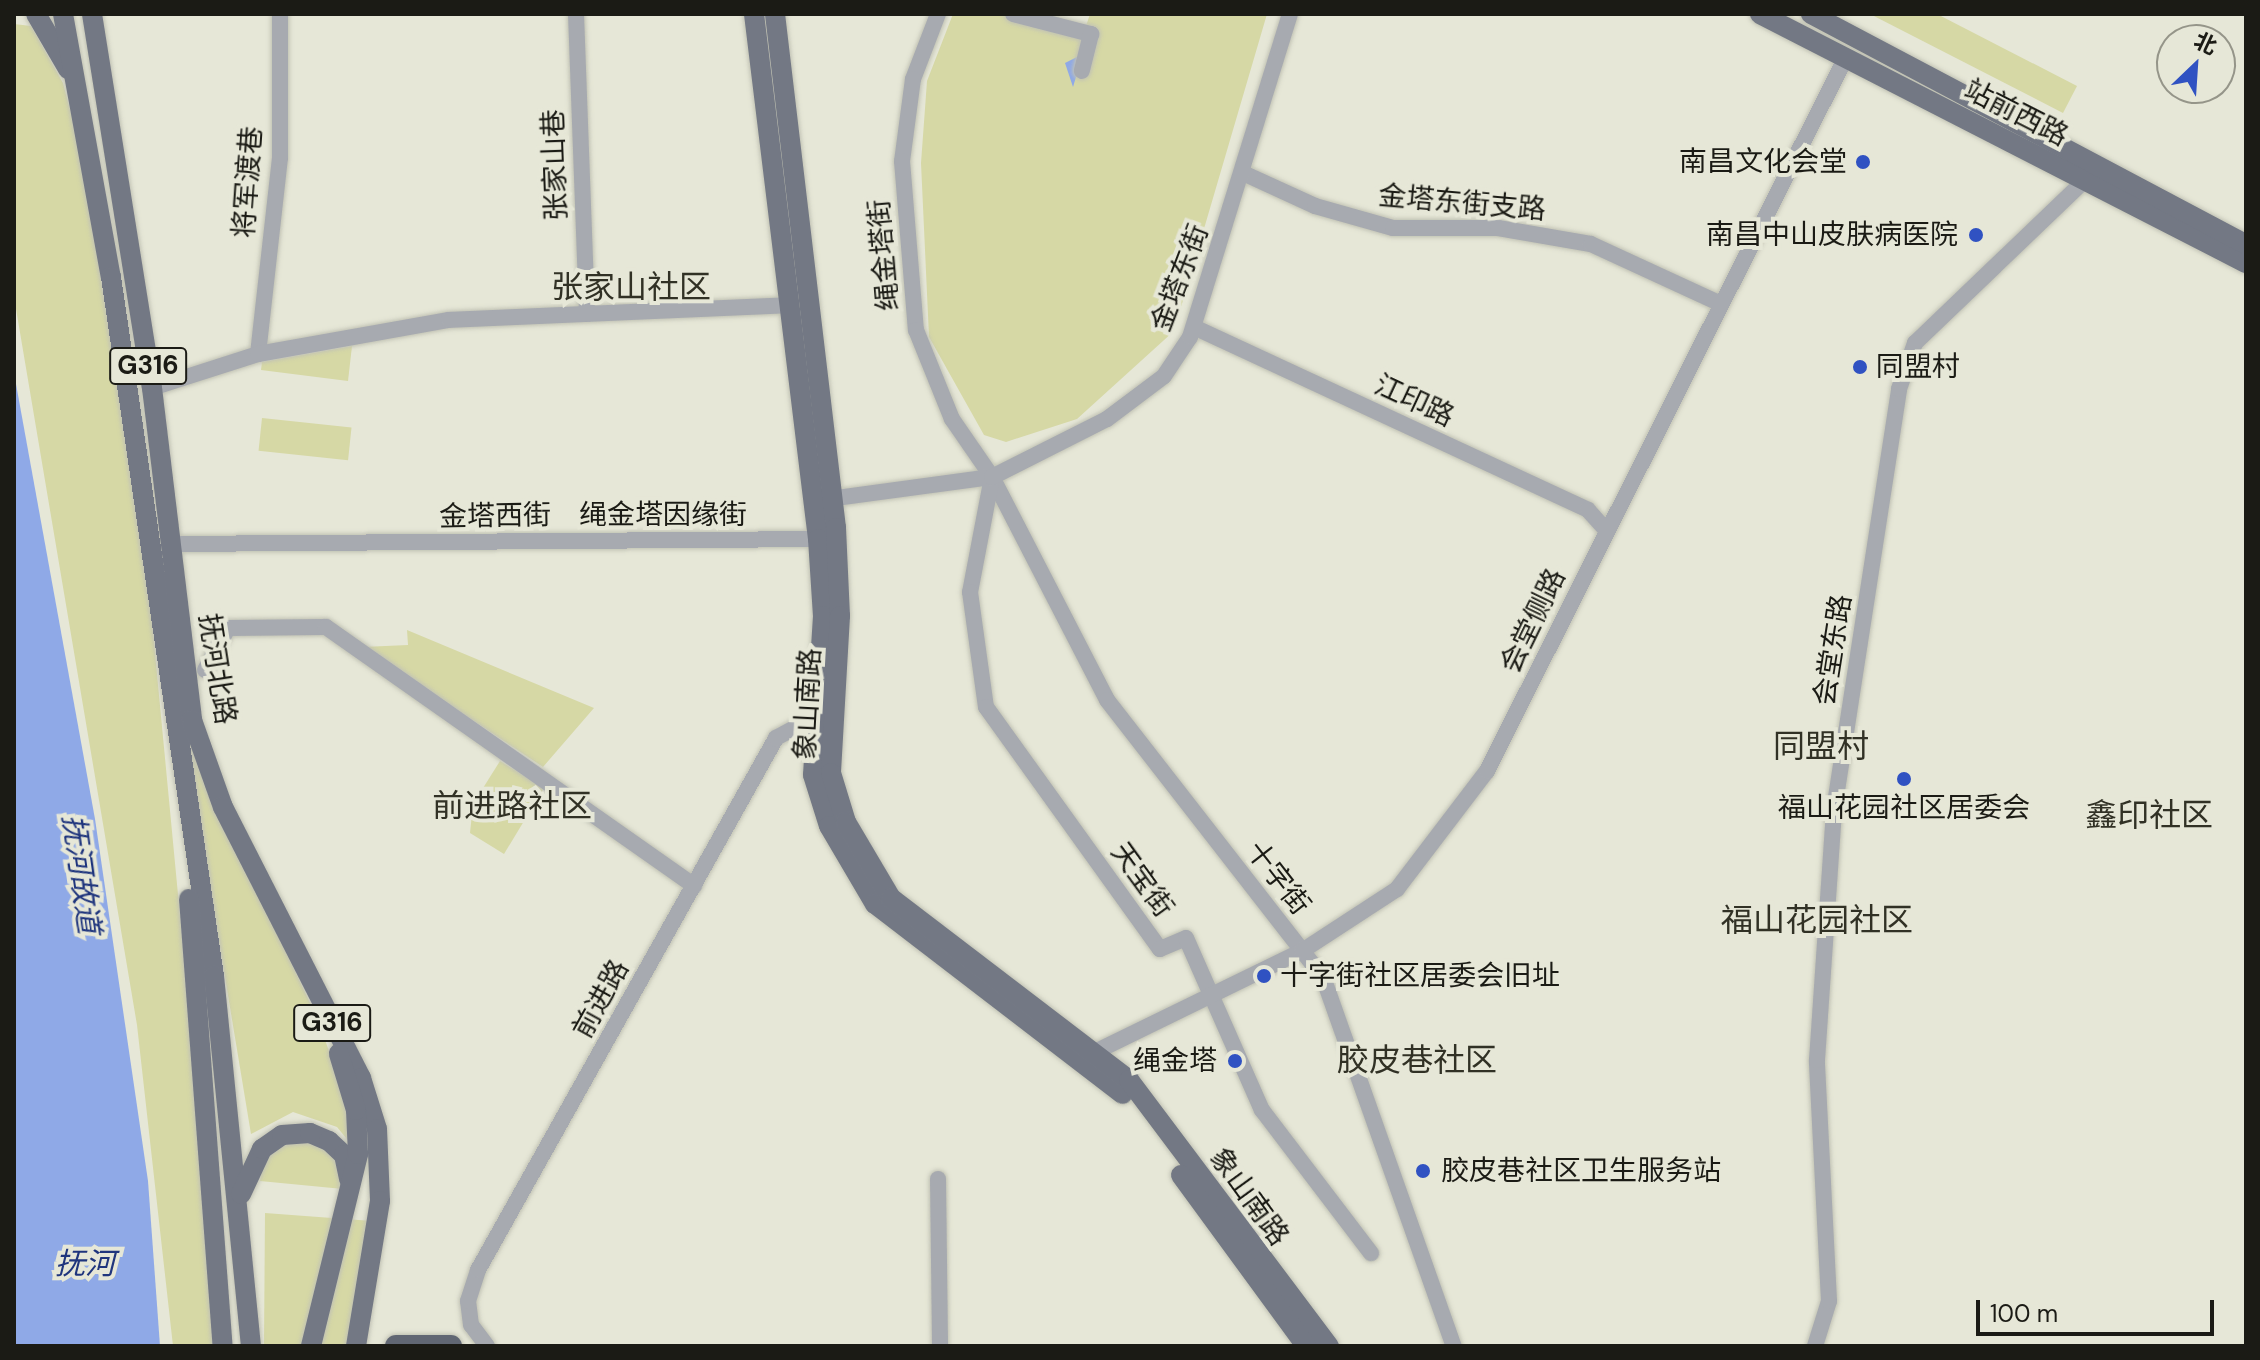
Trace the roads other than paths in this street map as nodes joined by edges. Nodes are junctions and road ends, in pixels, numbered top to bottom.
1 (36, 14) edge
2 (63, 14) edge
3 (92, 14) edge
4 (280, 14) edge
5 (576, 14) edge
6 (754, 14) edge
7 (775, 14) edge
8 (938, 14) edge
9 (1013, 14) edge
10 (1290, 14) edge
11 (1760, 14) edge
12 (1811, 14) edge
13 (1846, 57) junction
14 (1082, 71) dead end
15 (79, 89) junction
16 (1243, 173) junction
17 (2085, 180) junction
18 (2246, 244) edge
19 (2246, 263) edge
20 (1721, 304) junction
21 (791, 305) junction
22 (587, 314) junction
23 (1194, 327) junction
24 (258, 354) junction
25 (152, 388) junction
26 (992, 477) junction
27 (823, 500) junction
28 (1606, 530) junction
29 (810, 540) junction
30 (173, 544) junction
31 (205, 670) dead end
32 (826, 711) junction
33 (184, 808) junction
34 (694, 886) junction
35 (1302, 951) junction
36 (1210, 1001) junction
37 (326, 1013) junction
38 (1099, 1050) junction
39 (938, 1179) dead end
40 (351, 1194) junction
41 (240, 1199) junction
42 (1371, 1253) dead end
43 (223, 1346) edge
44 (251, 1346) edge
45 (311, 1346) edge
46 (356, 1346) edge
47 (396, 1346) edge
48 (451, 1346) edge
49 (487, 1346) edge
50 (940, 1346) edge
51 (1306, 1346) edge
52 (1329, 1346) edge
53 (1454, 1346) edge
54 (1815, 1346) edge

1 - 15 main road
2 - 15 main road, 抚河北路 / G316
3 - 25 main road, 抚河北路 / G316
4 - 24 street, 将军渡巷
5 - 22 street, 张家山巷
6 - 21 main road, 象山南路
7 - 27 main road, 象山南路
8 - 26 street, 绳金塔街
9 - 14 street
10 - 16 street, 金塔东街
11 - 13 main road, 站前西路
12 - 18 main road, 站前西路
13 - 17 main road, 站前西路
13 - 20 street, 会堂侧路
15 - 33 main road, 抚河北路 / G316
16 - 20 street, 金塔东街支路
16 - 23 street, 金塔东街
17 - 19 main road, 站前西路
17 - 54 street, 会堂东路
20 - 28 street, 会堂侧路
21 - 22 street
21 - 27 main road, 象山南路
22 - 24 street
23 - 26 street, 金塔东街
23 - 28 street, 江印路
24 - 25 street
25 - 30 main road, 抚河北路 / G316
26 - 27 street, 金塔东街
26 - 35 street, 十字街
26 - 36 street, 天宝街
27 - 29 main road, 象山南路
27 - 32 main road, 象山南路
28 - 35 street, 会堂侧路
29 - 30 street, 金塔西街
29 - 32 main road, 象山南路
30 - 37 main road, 抚河北路 / G316
31 - 34 street
32 - 34 street, 前进路
32 - 38 main road, 象山南路
32 - 51 main road, 象山南路
33 - 41 main road, 抚河北路 / G316
33 - 43 main road
34 - 49 street, 前进路
35 - 36 street, 会堂侧路
35 - 53 street, 十字街
36 - 38 street, 会堂侧路
36 - 42 street, 天宝街
37 - 40 main road
37 - 46 main road, 抚河北路 / G316
38 - 52 main road, 象山南路
39 - 50 street
40 - 41 main road
40 - 45 main road
41 - 44 main road, 抚河北路 / G316
47 - 48 highway

